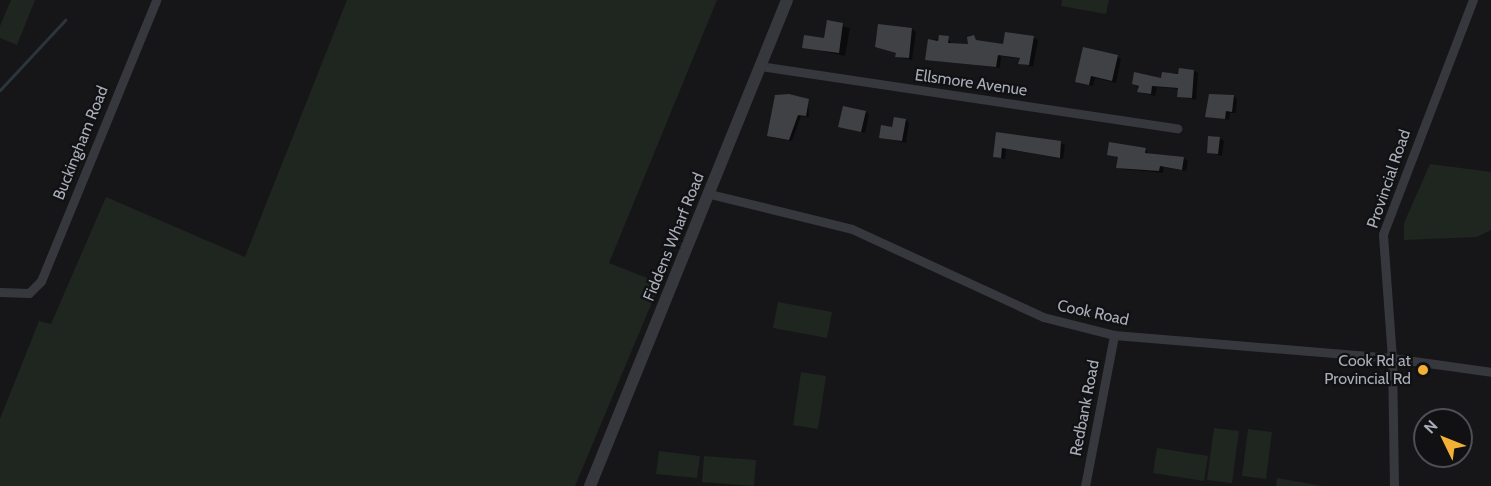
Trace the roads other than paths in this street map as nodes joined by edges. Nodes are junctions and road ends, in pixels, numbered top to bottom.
1 (156, 0) edge
2 (787, 0) edge
3 (1473, 0) edge
4 (760, 66) junction
5 (1177, 128) dead end
6 (710, 195) junction
7 (0, 292) edge
8 (1114, 335) junction
9 (1392, 358) junction
10 (1491, 372) edge
11 (590, 486) edge
12 (1085, 486) edge
13 (1394, 486) edge

1 - 7 street, Buckingham Road
2 - 4 street, Fiddens Wharf Road
3 - 9 street, Provincial Road
4 - 5 street, Ellsmore Avenue
4 - 6 street, Fiddens Wharf Road
6 - 8 street, Cook Road
6 - 11 street, Fiddens Wharf Road
8 - 9 street, Cook Road
8 - 12 street, Redbank Road
9 - 10 street, Cook Road
9 - 13 street, Provincial Road

